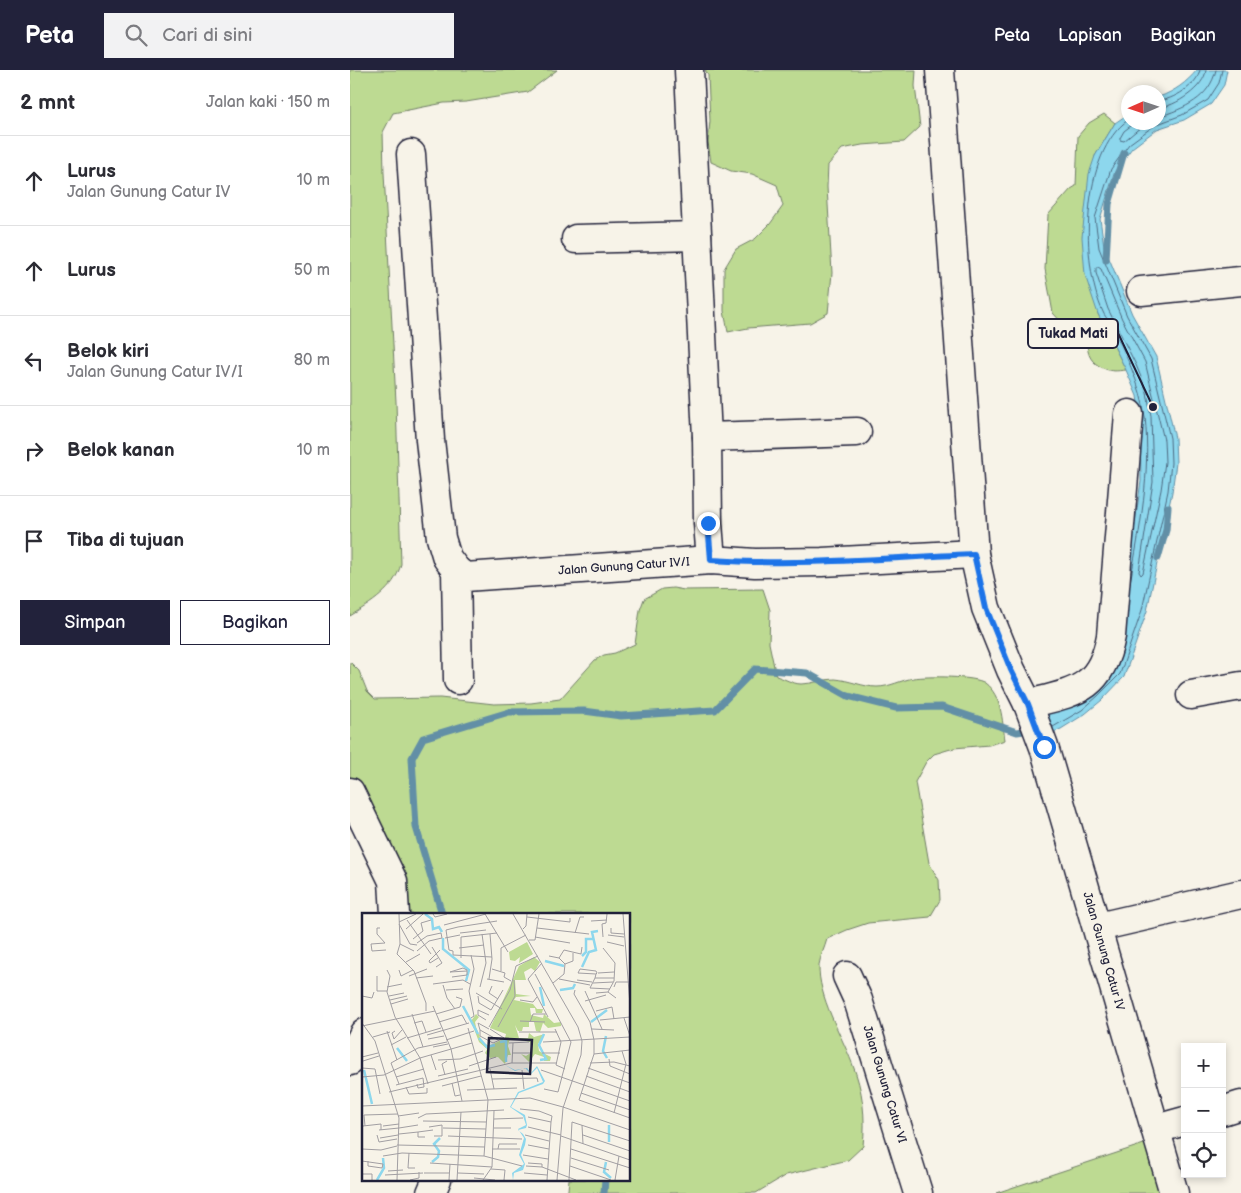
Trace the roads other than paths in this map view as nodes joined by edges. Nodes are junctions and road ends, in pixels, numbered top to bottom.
1 (689, 70) edge
2 (940, 70) edge
3 (411, 154) dead end
4 (697, 236) junction
5 (576, 239) dead end
6 (1241, 280) edge
7 (1141, 291) dead end
8 (1129, 414) dead end
9 (857, 432) dead end
10 (707, 437) junction
11 (974, 554) junction
12 (711, 560) junction
13 (456, 570) junction
14 (458, 680) dead end
15 (1241, 686) edge
16 (1191, 695) dead end
17 (1029, 707) junction
18 (350, 792) edge
19 (1241, 894) edge
20 (395, 913) edge
21 (1098, 927) junction
22 (847, 976) dead end
23 (362, 1037) edge
24 (350, 1061) edge
25 (1241, 1106) edge
26 (1226, 1110) edge
27 (1181, 1122) edge
28 (1156, 1129) junction
29 (437, 1180) edge
30 (431, 1193) edge
31 (918, 1193) edge
32 (1174, 1193) edge

1 - 4 street
2 - 11 street, Jalan Gunung Catur IV
3 - 13 street
4 - 5 street
4 - 10 street
6 - 7 street
8 - 17 street
9 - 10 street
10 - 12 street
11 - 12 street, Jalan Gunung Catur IV/I
11 - 17 street, Jalan Gunung Catur IV
12 - 13 street, Jalan Gunung Catur IV/I
13 - 14 street
15 - 16 street
17 - 21 street, Jalan Gunung Catur IV
18 - 20 street
19 - 21 street
21 - 28 street, Jalan Gunung Catur IV
22 - 31 street, Jalan Gunung Catur VI
23 - 24 street
25 - 26 street
27 - 28 street
28 - 32 street, Jalan Gunung Catur IV
29 - 30 street

